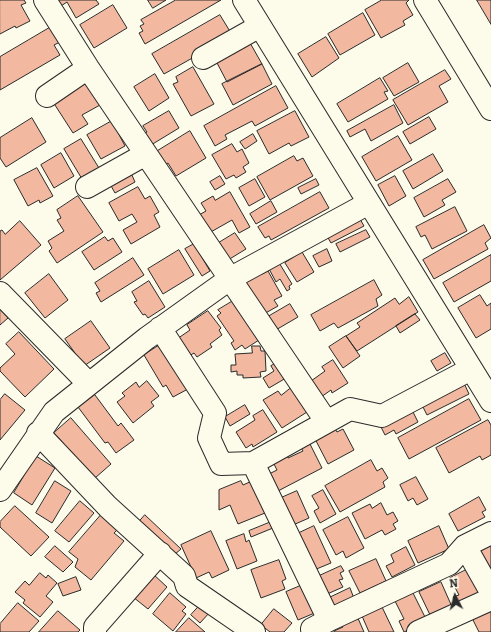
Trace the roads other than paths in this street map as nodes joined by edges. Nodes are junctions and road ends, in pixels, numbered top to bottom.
1 (45, 0) edge
2 (244, 0) edge
3 (425, 0) edge
4 (260, 26) junction
5 (203, 58) dead end
6 (88, 68) junction
7 (47, 96) dead end
8 (491, 109) edge
9 (146, 154) junction
10 (87, 187) dead end
11 (369, 203) junction
12 (231, 278) junction
13 (0, 293) edge
14 (160, 328) junction
15 (471, 368) junction
16 (89, 384) junction
17 (491, 400) edge
18 (326, 421) junction
19 (38, 433) junction
20 (254, 463) junction
21 (0, 490) edge
22 (491, 533) edge
23 (465, 546) junction
24 (160, 553) junction
25 (491, 592) edge
26 (491, 599) edge
27 (322, 626) edge
28 (95, 632) edge
29 (254, 632) edge
30 (418, 632) edge

1 - 6 street
2 - 4 street
3 - 8 street
4 - 5 street
4 - 11 street
6 - 7 street
6 - 9 street
9 - 10 street
9 - 12 street
11 - 12 street
11 - 15 street
12 - 14 street
12 - 18 street
13 - 16 street
14 - 16 street
14 - 20 street
15 - 17 street
15 - 18 street
16 - 19 street
18 - 20 street
19 - 21 street
19 - 24 street
20 - 27 street
22 - 23 street
23 - 25 street
23 - 27 street
24 - 28 street
24 - 29 street
26 - 30 street

